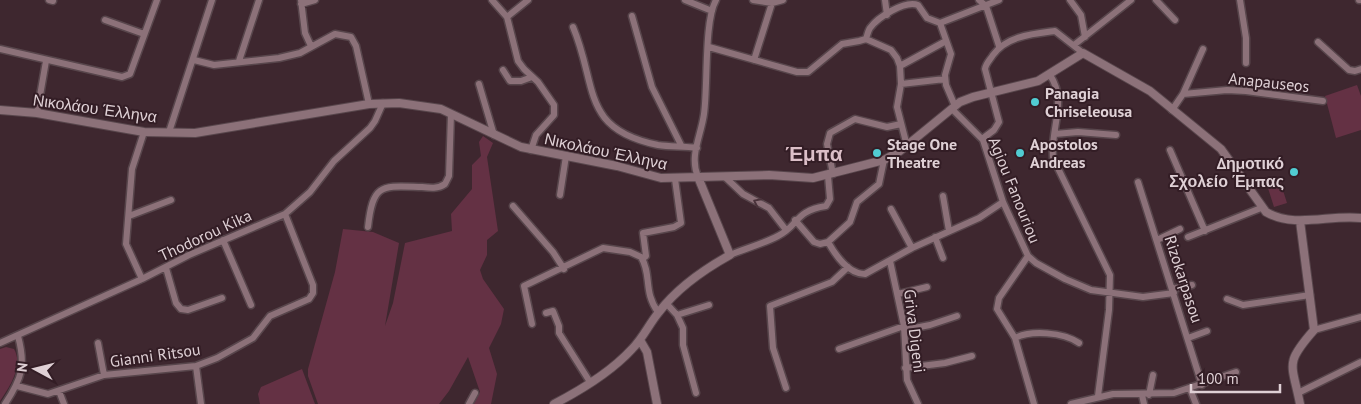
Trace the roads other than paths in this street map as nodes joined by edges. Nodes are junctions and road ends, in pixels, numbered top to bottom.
1 (157, 0) edge
2 (212, 0) edge
3 (259, 0) edge
4 (315, 0) edge
5 (492, 0) edge
6 (528, 0) edge
7 (684, 0) edge
8 (716, 0) edge
9 (753, 0) edge
10 (783, 0) edge
11 (885, 0) edge
12 (979, 0) edge
13 (999, 0) edge
14 (1070, 0) edge
15 (1131, 0) edge
16 (1156, 0) edge
17 (1240, 0) edge
18 (301, 2) edge
19 (772, 3) junction
20 (986, 6) junction
21 (712, 11) junction
22 (887, 15) junction
23 (632, 16) dead end
24 (507, 17) junction
25 (105, 20) dead end
26 (1175, 20) dead end
27 (940, 23) junction
28 (573, 27) dead end
29 (144, 34) junction
30 (1085, 37) junction
31 (866, 39) junction
32 (946, 41) junction
33 (1318, 42) dead end
34 (1074, 45) junction
35 (311, 46) junction
36 (999, 46) junction
37 (709, 47) junction
38 (0, 49) edge
39 (1203, 50) dead end
40 (1083, 52) junction
41 (194, 60) junction
42 (754, 60) junction
43 (46, 61) junction
44 (239, 61) junction
45 (1246, 63) dead end
46 (900, 66) junction
47 (1361, 69) edge
48 (503, 70) dead end
49 (1050, 75) junction
50 (532, 77) junction
51 (945, 79) junction
52 (479, 84) dead end
53 (901, 84) junction
54 (990, 93) junction
55 (1183, 94) junction
56 (1323, 101) dead end
57 (383, 103) junction
58 (369, 104) junction
59 (953, 107) junction
60 (0, 110) edge
61 (1172, 110) junction
62 (37, 113) junction
63 (451, 114) junction
64 (901, 124) junction
65 (144, 132) junction
66 (169, 132) junction
67 (1055, 134) junction
68 (494, 135) junction
69 (1116, 135) dead end
70 (982, 139) junction
71 (681, 146) junction
72 (907, 146) junction
73 (697, 148) junction
74 (531, 150) junction
75 (1170, 150) dead end
76 (566, 156) junction
77 (884, 160) junction
78 (831, 175) junction
79 (698, 177) junction
80 (725, 177) junction
81 (675, 179) junction
82 (1138, 182) dead end
83 (560, 195) dead end
84 (943, 196) dead end
85 (171, 200) dead end
86 (1004, 202) junction
87 (513, 206) dead end
88 (1261, 208) junction
89 (891, 209) dead end
90 (285, 214) junction
91 (129, 216) junction
92 (1361, 218) edge
93 (795, 220) junction
94 (1300, 220) junction
95 (368, 227) dead end
96 (1180, 229) dead end
97 (786, 230) junction
98 (949, 231) junction
99 (1205, 231) junction
100 (935, 237) junction
101 (1188, 237) dead end
102 (223, 240) junction
103 (1157, 240) junction
104 (828, 242) junction
105 (912, 248) junction
106 (730, 255) junction
107 (1028, 256) junction
108 (943, 258) dead end
109 (642, 259) junction
110 (890, 260) junction
111 (848, 267) junction
112 (166, 268) junction
113 (564, 269) junction
114 (142, 279) junction
115 (1192, 285) dead end
116 (927, 287) dead end
117 (1173, 291) junction
118 (898, 294) junction
119 (1109, 294) junction
120 (1310, 295) junction
121 (222, 298) dead end
122 (1227, 299) dead end
123 (666, 303) junction
124 (251, 305) dead end
125 (709, 305) dead end
126 (658, 312) junction
127 (546, 314) dead end
128 (676, 316) junction
129 (957, 316) dead end
130 (1361, 317) edge
131 (532, 324) dead end
132 (904, 328) junction
133 (1314, 330) junction
134 (1207, 331) dead end
135 (18, 336) junction
136 (1014, 338) junction
137 (1188, 338) junction
138 (640, 340) junction
139 (1079, 342) dead end
140 (0, 343) edge
141 (98, 343) dead end
142 (839, 349) dead end
143 (972, 356) dead end
144 (1361, 362) edge
145 (196, 366) junction
146 (905, 368) junction
147 (1236, 372) dead end
148 (104, 375) junction
149 (1153, 375) dead end
150 (590, 382) junction
151 (1202, 385) junction
152 (17, 386) junction
153 (786, 388) dead end
154 (1190, 389) junction
155 (59, 391) junction
156 (475, 393) dead end
157 (696, 393) dead end
158 (1298, 393) junction
159 (1146, 395) junction
160 (1098, 396) junction
161 (5, 404) edge
162 (64, 404) edge
163 (202, 404) edge
164 (470, 404) edge
165 (554, 404) edge
166 (657, 404) edge
167 (918, 404) edge
168 (1034, 404) edge
169 (1071, 404) edge
170 (1144, 404) edge
171 (1196, 404) edge
172 (1300, 404) edge

1 - 29 street
2 - 41 street
3 - 44 street
4 - 18 street
5 - 24 street
6 - 24 street
7 - 21 street
8 - 21 street
9 - 19 street
10 - 19 street
11 - 22 street
12 - 20 street
13 - 20 street
14 - 30 street
15 - 30 street
16 - 26 street
17 - 45 street
18 - 35 street
19 - 42 street
20 - 27 street
20 - 36 street
21 - 37 street
22 - 27 street
22 - 31 street
23 - 71 street
24 - 50 street
25 - 29 street
27 - 32 street
28 - 71 street
29 - 43 street
30 - 34 street
31 - 42 street
31 - 46 street
32 - 46 street
32 - 51 street
33 - 47 street
34 - 36 street
34 - 40 street
35 - 44 street
35 - 58 street
36 - 54 street
37 - 42 street
37 - 73 street
38 - 43 street
39 - 55 street
40 - 49 street, Νικολάου Έλληνα
40 - 61 street
41 - 44 street
41 - 66 street
43 - 62 street
46 - 53 street
48 - 50 street
49 - 54 street, Νικολάου Έλληνα
49 - 67 street
50 - 74 street
51 - 53 street
51 - 59 street
52 - 68 street
53 - 64 street
54 - 59 street, Νικολάου Έλληνα
54 - 70 street
55 - 56 street, Anapauseos
55 - 61 street
57 - 58 street, Νικολάου Έλληνα
57 - 63 street, Νικολάου Έλληνα
57 - 90 street, Thodorou Kika
58 - 66 street, Νικολάου Έλληνα
59 - 70 street, Agiou Fanouriou
59 - 72 street, Νικολάου Έλληνα
60 - 62 street, Νικολάου Έλληνα
61 - 88 street
62 - 65 street, Νικολάου Έλληνα
63 - 68 street, Νικολάου Έλληνα
63 - 95 street
64 - 72 street
64 - 78 street
65 - 66 street, Νικολάου Έλληνα
65 - 91 street
67 - 69 street
67 - 119 street
68 - 74 street, Νικολάου Έλληνα
70 - 86 street, Agiou Fanouriou
71 - 73 street
72 - 77 street, Νικολάου Έλληνα
73 - 79 street
74 - 76 street, Νικολάου Έλληνα
75 - 99 street
76 - 81 street, Νικολάου Έλληνα
76 - 83 street
77 - 78 street, Νικολάου Έλληνα
77 - 104 street
78 - 80 street, Νικολάου Έλληνα
78 - 93 street
79 - 80 street, Νικολάου Έλληνα
79 - 81 street, Νικολάου Έλληνα
79 - 106 street
97 -> 80 street
81 - 109 street
82 - 103 street, Rizokarpasou
84 - 98 street
85 - 91 street
86 - 98 street
86 - 107 street, Agiou Fanouriou
87 - 113 street
88 - 94 street
88 - 99 street
89 - 105 street
90 - 102 street, Thodorou Kika
90 - 145 street, Gianni Ritsou
91 - 114 street
92 - 94 street
93 - 97 street
93 - 104 street
94 - 120 street
96 - 103 street
97 - 106 street
98 - 100 street
99 - 101 street
100 - 105 street
100 - 108 street
102 - 112 street, Thodorou Kika
102 - 124 street
103 - 117 street, Rizokarpasou
104 - 111 street
105 - 110 street
106 - 123 street
107 - 119 street, Agiou Fanouriou
107 - 136 street
109 - 113 street
109 - 126 street
110 - 111 street
110 - 118 street, Griva Digeni
111 - 153 street
112 - 114 street, Thodorou Kika
112 - 121 street
113 - 131 street
114 - 135 street, Thodorou Kika
115 - 117 street, Agiou Fanouriou
116 - 118 street
117 - 119 street, Agiou Fanouriou
117 - 137 street, Rizokarpasou
118 - 132 street, Griva Digeni
119 - 160 street
120 - 122 street
120 - 133 street
123 - 126 street
123 - 128 street
125 - 128 street
126 - 138 street
127 - 150 street
128 - 157 street
129 - 132 street
130 - 133 street
132 - 142 street
132 - 146 street, Griva Digeni
133 - 158 street
134 - 137 street
135 - 140 street, Thodorou Kika
135 - 152 street
136 - 139 street
136 - 168 street
137 - 151 street, Rizokarpasou
138 - 150 street
138 - 166 street
141 - 148 street
143 - 146 street
144 - 158 street
145 - 148 street, Gianni Ritsou
145 - 163 street
146 - 167 street, Griva Digeni
147 - 151 street
148 - 155 street, Gianni Ritsou
149 - 159 street
150 - 165 street
151 - 154 street
152 - 155 street, Gianni Ritsou
152 - 161 street
154 - 159 street
154 - 171 street
155 - 162 street
156 - 164 street
158 - 172 street
159 - 160 street
159 - 170 street
160 - 169 street

